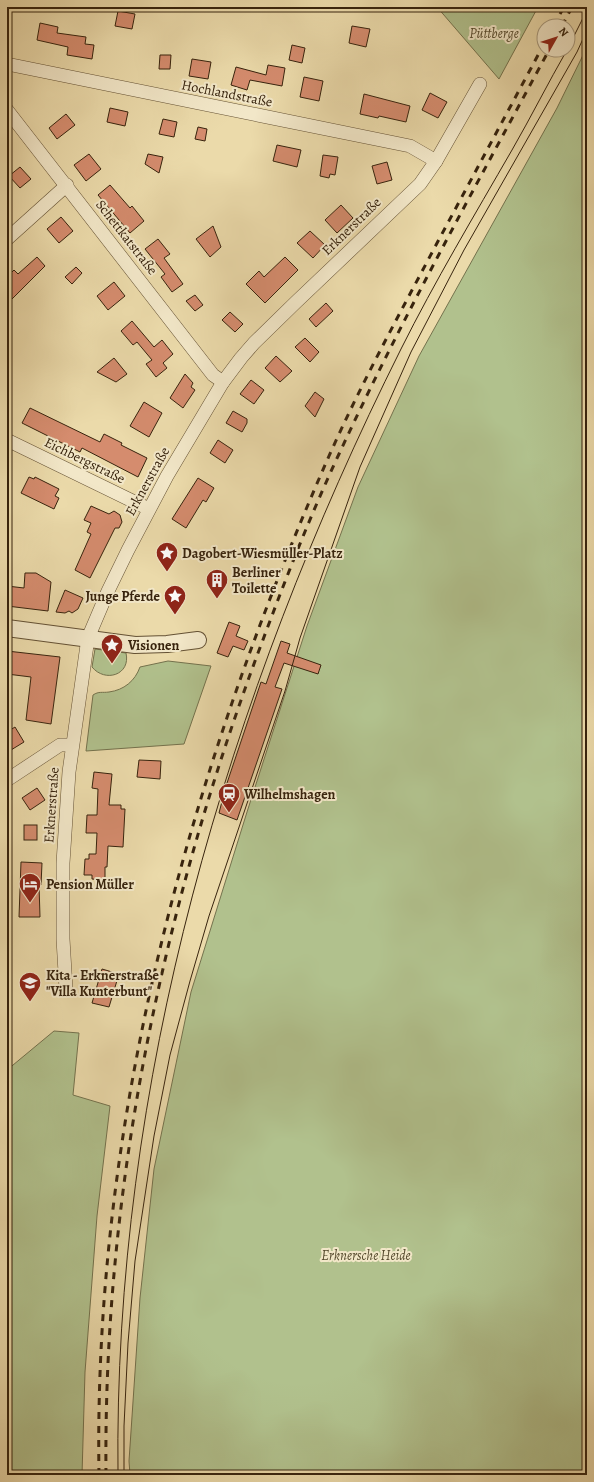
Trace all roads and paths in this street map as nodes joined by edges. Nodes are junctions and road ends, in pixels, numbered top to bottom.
1 (7, 64) edge
2 (480, 84) dead end
3 (7, 110) edge
4 (436, 161) junction
5 (67, 185) junction
6 (7, 239) edge
7 (223, 382) junction
8 (7, 440) edge
9 (149, 509) junction
10 (7, 628) edge
11 (88, 638) junction
12 (198, 640) dead end
13 (72, 745) junction
14 (7, 780) edge
15 (66, 989) dead end

1 - 4 street, Hochlandstraße
2 - 4 street, Erknerstraße
3 - 5 street, Schettkatstraße
4 - 7 street, Erknerstraße
5 - 6 street
5 - 7 street, Schettkatstraße
7 - 9 street, Erknerstraße
8 - 9 street, Eichbergstraße
9 - 11 street, Erknerstraße
10 - 11 street
11 - 12 street
11 - 13 street, Erknerstraße
13 - 14 street
13 - 15 street, Erknerstraße

